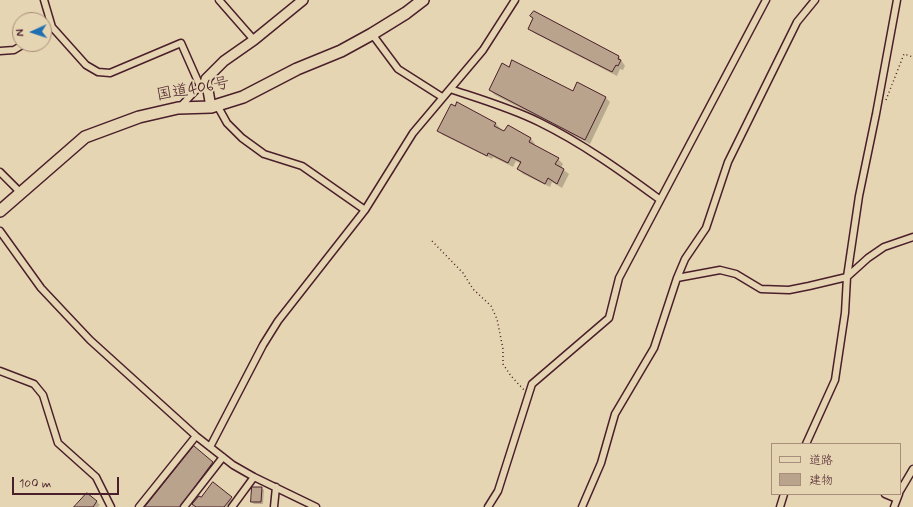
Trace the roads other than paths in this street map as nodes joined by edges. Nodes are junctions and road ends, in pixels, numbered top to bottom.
1 (44, 0) edge
2 (219, 0) edge
3 (303, 0) edge
4 (423, 0) edge
5 (515, 0) edge
6 (766, 0) edge
7 (816, 0) edge
8 (897, 0) edge
9 (48, 12) edge
10 (52, 27) edge
11 (372, 34) junction
12 (254, 40) junction
13 (12, 50) edge
14 (0, 51) edge
15 (203, 83) junction
16 (450, 89) junction
17 (442, 97) junction
18 (214, 106) junction
19 (178, 108) junction
20 (0, 172) edge
21 (21, 193) junction
22 (659, 199) junction
23 (365, 210) junction
24 (0, 211) edge
25 (0, 231) edge
26 (913, 237) edge
27 (847, 277) junction
28 (677, 278) junction
29 (0, 371) edge
30 (196, 436) junction
31 (806, 443) edge
32 (210, 447) junction
33 (223, 457) junction
34 (913, 469) edge
35 (254, 477) junction
36 (276, 487) junction
37 (901, 490) edge
38 (784, 495) edge
39 (898, 495) edge
40 (111, 507) edge
41 (139, 507) edge
42 (184, 507) edge
43 (233, 507) edge
44 (274, 507) edge
45 (315, 507) edge
46 (488, 507) edge
47 (582, 507) edge
48 (780, 507) edge
49 (894, 507) edge

1 - 9 street
2 - 12 street
3 - 12 street
4 - 11 highway, 国道406号
5 - 16 street
6 - 22 street
7 - 28 street
8 - 27 street
10 - 15 street
11 - 17 street
11 - 18 highway, 国道406号
12 - 15 street
13 - 14 street
15 - 18 street
15 - 19 street
16 - 17 street
16 - 22 street
17 - 23 street
18 - 19 highway, 国道406号
18 - 23 street
19 - 21 highway, 国道406号
20 - 21 street
21 - 24 highway, 国道406号
22 - 46 street
23 - 32 street
25 - 30 street
26 - 27 street
27 - 28 street
27 - 31 street
28 - 47 street
29 - 40 street
30 - 32 street
30 - 41 street
32 - 33 street
33 - 35 street
33 - 42 street
34 - 37 street
35 - 36 street
35 - 43 street
36 - 44 street
36 - 45 street
38 - 48 street
39 - 49 street

